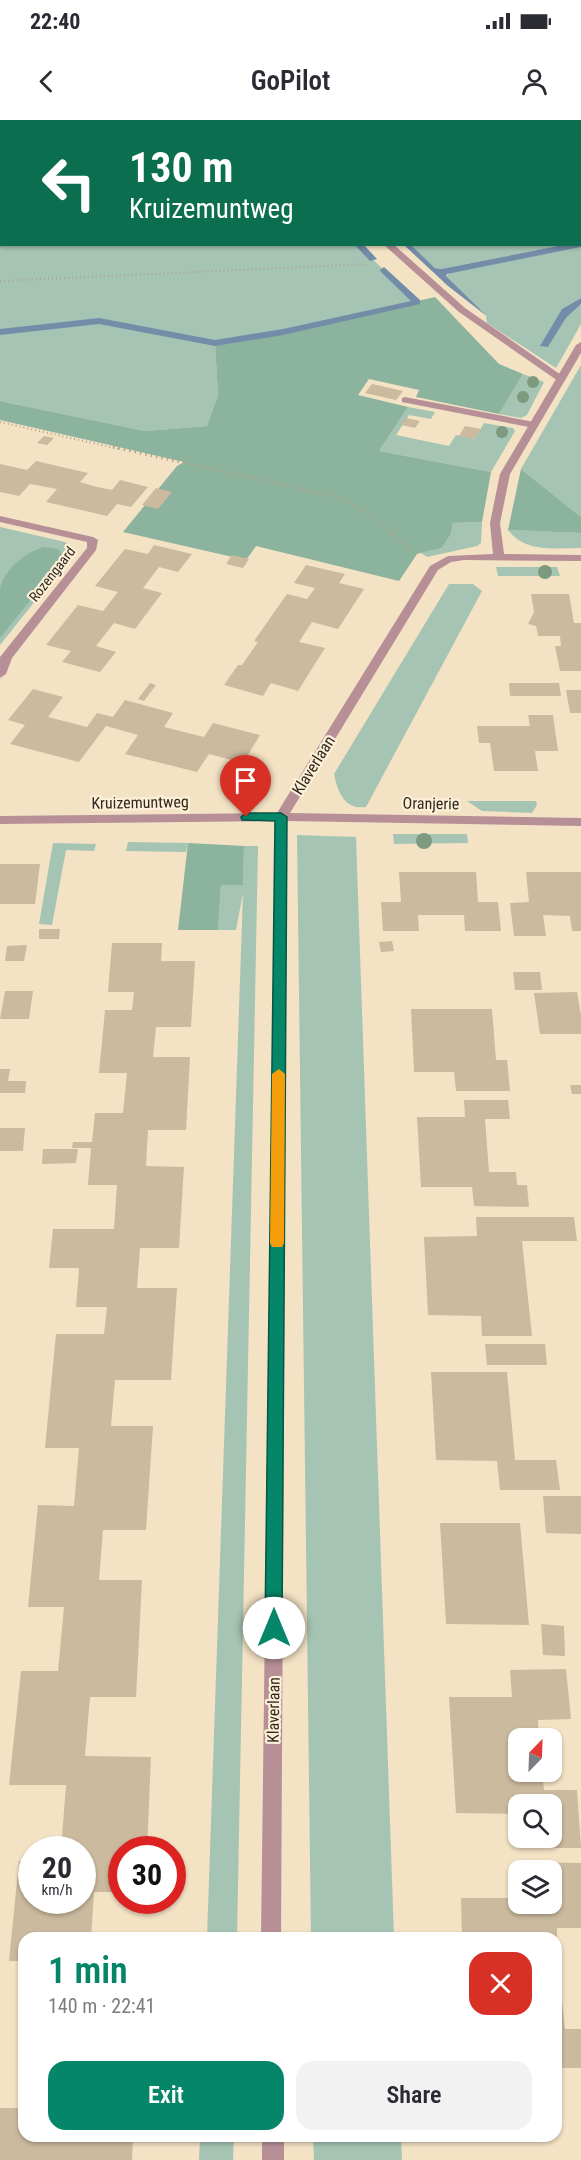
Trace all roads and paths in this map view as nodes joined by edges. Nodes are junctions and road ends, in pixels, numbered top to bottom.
1 (389, 246) edge
2 (404, 260) junction
3 (0, 281) edge
4 (581, 345) edge
5 (561, 378) junction
6 (405, 400) dead end
7 (0, 422) edge
8 (534, 425) junction
9 (0, 519) edge
10 (499, 556) junction
11 (581, 558) edge
12 (434, 568) junction
13 (0, 674) edge
14 (281, 817) junction
15 (0, 820) edge
16 (581, 822) edge
17 (271, 1932) edge
18 (273, 2142) edge
19 (273, 2160) edge

1 - 2 street
2 - 3 path
2 - 5 street
4 - 5 street
5 - 8 street
6 - 8 street
7 - 12 path
8 - 10 street
9 - 13 street, Rozengaard
10 - 11 street
10 - 12 street
12 - 14 street, Klaverlaan
14 - 15 street, Kruizemuntweg
14 - 16 street, Oranjerie
14 - 17 street, Klaverlaan
18 - 19 street

